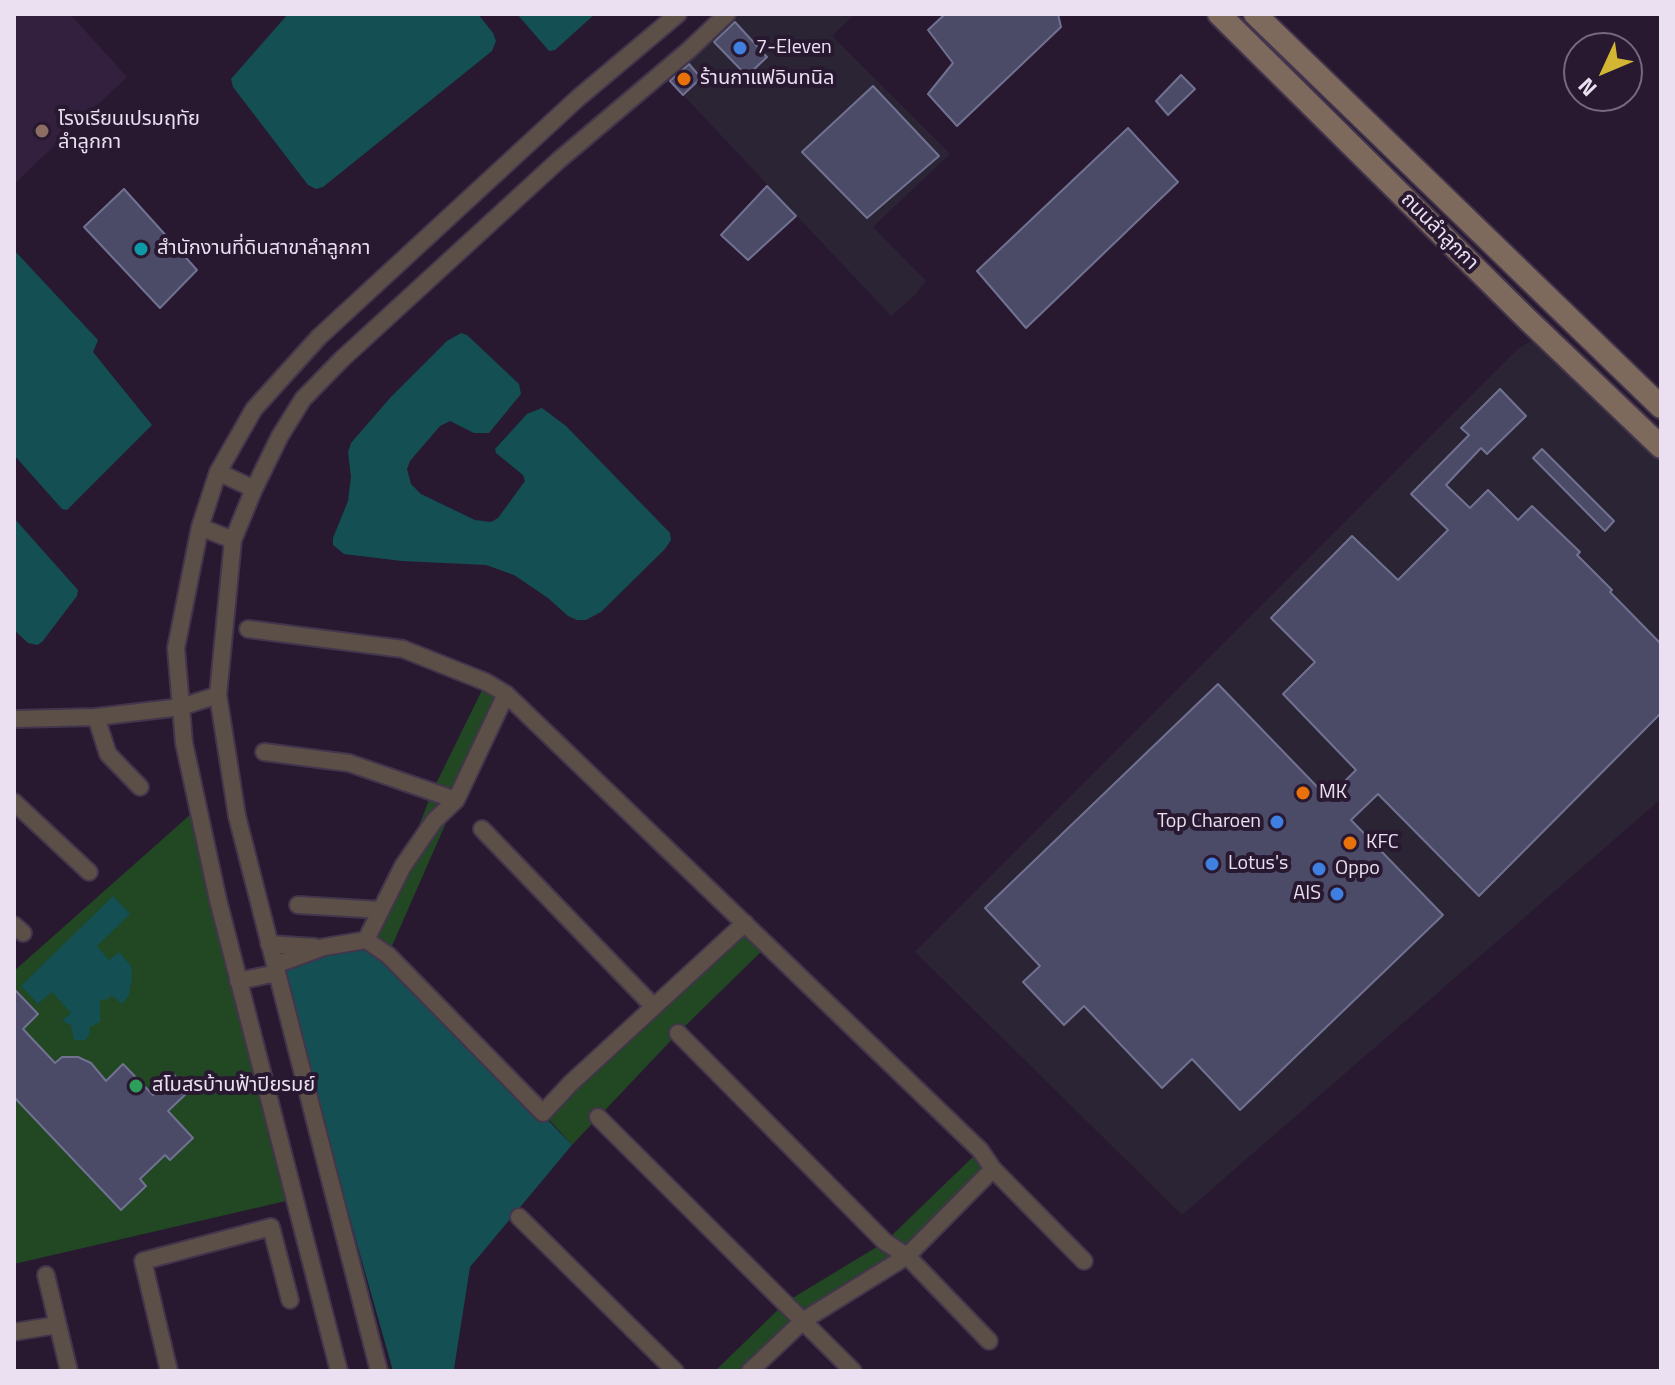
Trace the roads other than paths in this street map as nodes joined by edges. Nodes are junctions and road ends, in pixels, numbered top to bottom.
1 (678, 14) edge
2 (727, 14) edge
3 (1219, 14) edge
4 (1255, 14) edge
5 (1661, 406) edge
6 (1661, 447) edge
7 (218, 472) junction
8 (254, 489) junction
9 (200, 527) junction
10 (233, 540) junction
11 (248, 629) dead end
12 (506, 694) junction
13 (218, 695) junction
14 (181, 707) junction
15 (96, 717) junction
16 (14, 719) edge
17 (264, 752) dead end
18 (140, 787) dead end
19 (456, 800) junction
20 (14, 802) edge
21 (482, 829) dead end
22 (89, 872) dead end
23 (298, 905) dead end
24 (381, 910) junction
25 (745, 923) junction
26 (366, 940) junction
27 (269, 944) junction
28 (324, 947) junction
29 (276, 969) junction
30 (238, 981) junction
31 (654, 1007) junction
32 (678, 1033) dead end
33 (598, 1117) dead end
34 (993, 1169) junction
35 (519, 1217) dead end
36 (907, 1256) junction
37 (1084, 1261) dead end
38 (46, 1275) dead end
39 (290, 1300) dead end
40 (804, 1320) junction
41 (57, 1325) junction
42 (14, 1332) edge
43 (989, 1341) dead end
44 (69, 1371) edge
45 (169, 1371) edge
46 (339, 1371) edge
47 (379, 1371) edge
48 (675, 1371) edge
49 (750, 1371) edge
50 (853, 1371) edge

1 - 7 street
2 - 8 street
3 - 6 main road, ถนนลำลูกกา
4 - 5 main road, ถนนลำลูกกา
7 - 8 street
7 - 9 street
8 - 10 street
9 - 10 street
9 - 14 street
10 - 13 street
11 - 12 street
12 - 19 street
12 - 25 street
13 - 14 street
13 - 27 street
14 - 15 street
14 - 30 street
15 - 16 street
15 - 18 street
17 - 19 street
19 - 24 street
20 - 22 street
21 - 31 street
23 - 24 street
24 - 26 street
25 - 31 street
25 - 34 street
26 - 28 street
26 - 31 street
27 - 28 street
27 - 29 street
28 - 29 street
29 - 30 street
29 - 47 street
30 - 46 street
32 - 36 street
33 - 40 street
34 - 36 street
34 - 37 street
35 - 48 street
36 - 40 street
36 - 43 street
38 - 41 street
39 - 45 street
40 - 49 street
40 - 50 street
41 - 42 street
41 - 44 street

